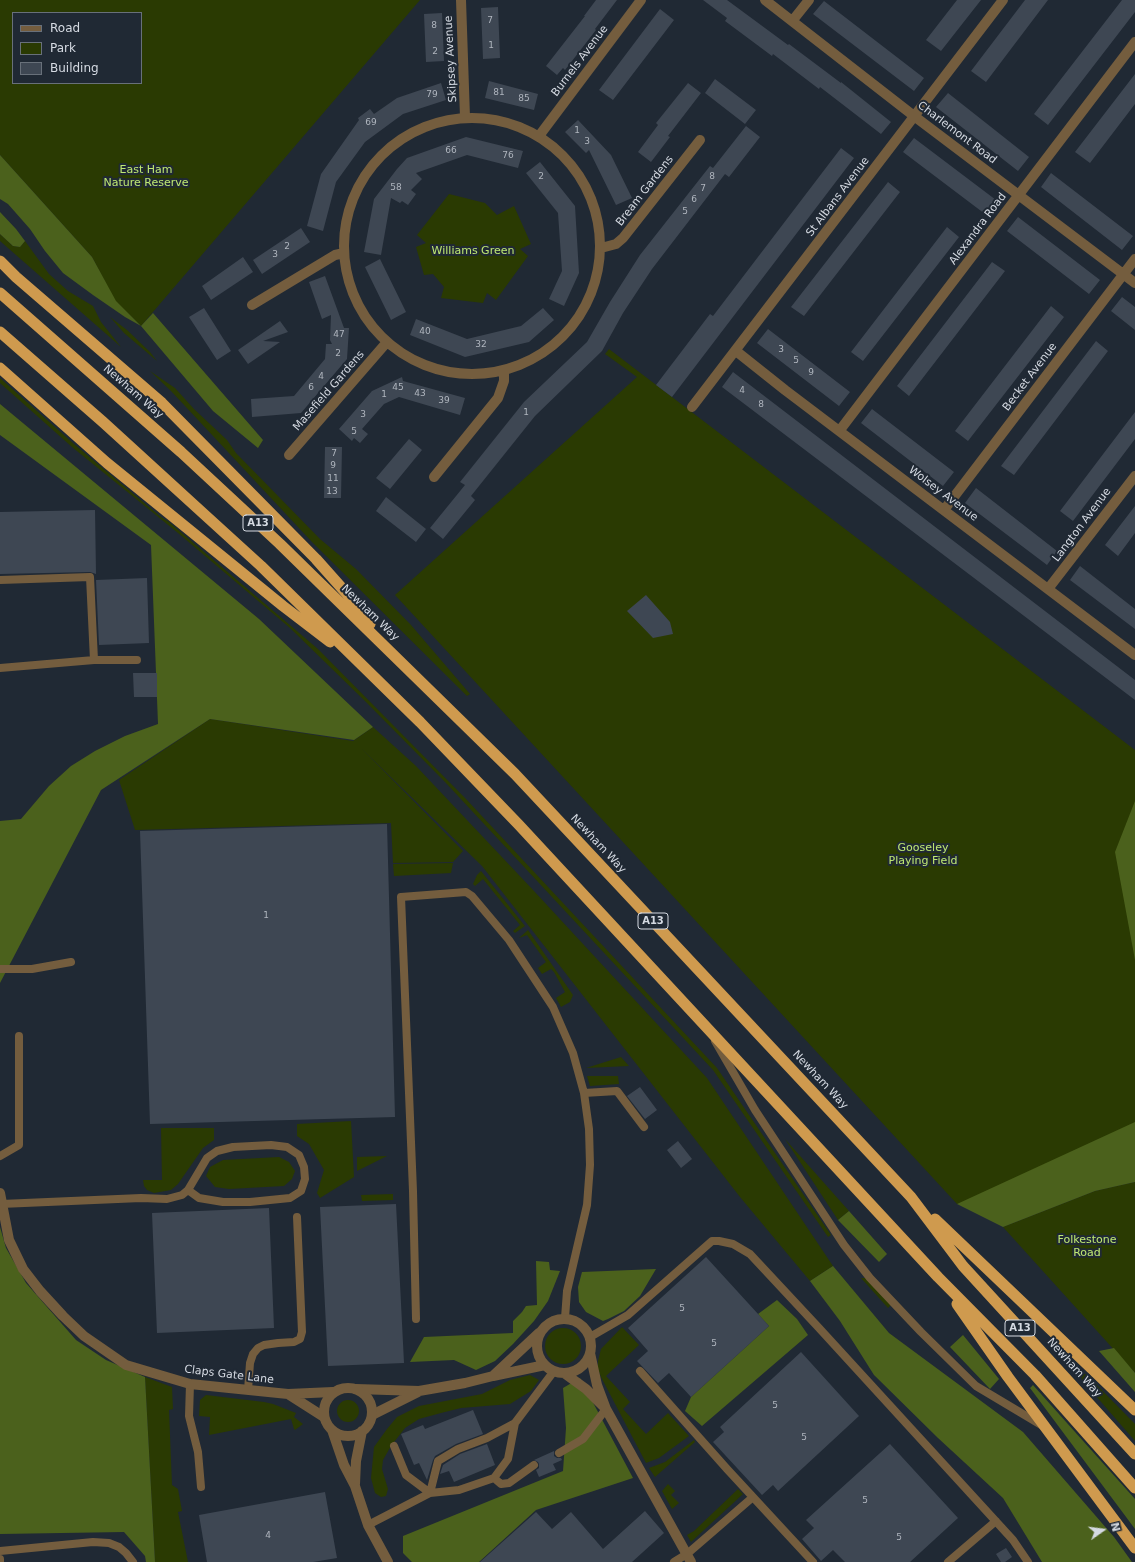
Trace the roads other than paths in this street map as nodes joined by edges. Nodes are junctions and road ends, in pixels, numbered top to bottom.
1 (461, 0) edge
2 (641, 0) edge
3 (765, 0) edge
4 (809, 0) edge
5 (1003, 0) edge
6 (793, 20) junction
7 (1135, 42) edge
8 (914, 116) junction
9 (465, 117) junction
10 (539, 136) junction
11 (700, 140) dead end
12 (1020, 195) junction
13 (601, 248) junction
14 (344, 253) junction
15 (1135, 259) edge
16 (0, 261) edge
17 (1124, 275) junction
18 (1135, 283) edge
19 (0, 293) edge
20 (252, 305) dead end
21 (0, 332) edge
22 (387, 342) junction
23 (736, 351) junction
24 (0, 368) edge
25 (504, 371) junction
26 (692, 407) dead end
27 (840, 430) junction
28 (289, 455) dead end
29 (1135, 476) edge
30 (434, 477) dead end
31 (944, 510) junction
32 (0, 580) edge
33 (1048, 589) junction
34 (389, 650) junction
35 (1135, 655) edge
36 (94, 660) junction
37 (137, 660) dead end
38 (0, 668) edge
39 (368, 671) junction
40 (71, 962) dead end
41 (0, 969) edge
42 (707, 1028) junction
43 (19, 1036) dead end
44 (584, 1093) junction
45 (644, 1127) dead end
46 (0, 1156) edge
47 (188, 1190) junction
48 (0, 1193) edge
49 (911, 1197) junction
50 (1, 1204) junction
51 (297, 1217) dead end
52 (938, 1277) junction
53 (564, 1318) junction
54 (416, 1319) dead end
55 (539, 1333) junction
56 (590, 1337) junction
57 (590, 1353) junction
58 (545, 1365) junction
59 (640, 1370) dead end
60 (559, 1372) junction
61 (493, 1376) junction
62 (190, 1384) junction
63 (356, 1389) junction
64 (248, 1390) junction
65 (419, 1391) junction
66 (333, 1392) junction
67 (288, 1394) junction
68 (606, 1409) junction
69 (1135, 1410) edge
70 (372, 1415) junction
71 (324, 1417) junction
72 (515, 1422) junction
73 (1047, 1429) junction
74 (332, 1430) junction
75 (362, 1431) junction
76 (394, 1446) dead end
77 (559, 1453) dead end
78 (1135, 1454) edge
79 (534, 1465) dead end
80 (494, 1478) junction
81 (355, 1486) junction
82 (201, 1487) dead end
83 (1135, 1488) edge
84 (430, 1493) junction
85 (753, 1497) junction
86 (996, 1521) junction
87 (368, 1525) junction
88 (1135, 1548) edge
89 (0, 1551) edge
90 (689, 1558) edge
91 (132, 1562) edge
92 (388, 1562) edge
93 (674, 1562) edge
94 (813, 1562) edge
95 (948, 1562) edge
96 (1028, 1562) edge

1 - 9 street, Skipsey Avenue
2 - 10 street, Burnels Avenue
3 - 6 street, Charlemont Road
4 - 6 street
5 - 8 street, St Albans Avenue
6 - 8 street, Charlemont Road
7 - 12 street, Alexandra Road
8 - 12 street, Charlemont Road
8 - 23 street, St Albans Avenue
9 - 10 street
9 - 14 street
10 - 13 street
11 - 13 street, Bream Gardens
12 - 17 street, Charlemont Road
12 - 27 street, Alexandra Road
13 - 25 street
14 - 20 street
14 - 22 street
15 - 17 street, Becket Avenue
16 - 34 highway, A13
17 - 18 street, Charlemont Road
17 - 31 street, Becket Avenue
19 - 34 highway, Newham Way / A13
21 - 39 highway, A13
22 - 25 street
22 - 28 street, Masefield Gardens
23 - 26 street, St Albans Avenue
23 - 27 street, Wolsey Avenue
24 - 39 highway, A13
25 - 30 street
27 - 31 street, Wolsey Avenue
29 - 33 street, Langton Avenue
31 - 33 street, Wolsey Avenue
32 - 36 lane
33 - 35 street, Wolsey Avenue
34 - 49 highway, Newham Way / A13
36 - 37 lane
36 - 38 lane
39 - 42 highway, A13
40 - 41 lane
42 - 52 highway, A13
42 - 73 lane
43 - 46 lane
44 - 45 lane
44 - 53 lane
44 - 54 lane
47 - 47 lane
47 - 50 lane
48 - 50 street, Claps Gate Lane
49 - 69 highway, A13
49 - 78 highway, Newham Way / A13
50 - 62 street, Claps Gate Lane
51 - 64 lane
52 - 73 highway, A13
52 - 83 highway, A13
53 - 55 street
53 - 56 street
55 - 58 street
55 - 61 street
56 - 57 street
56 - 86 lane
57 - 60 street
57 - 68 street
58 - 60 street
58 - 61 street
59 - 85 lane
60 - 68 street
60 - 72 lane
61 - 65 street
62 - 64 street, Claps Gate Lane
62 - 82 lane
63 - 65 street, Claps Gate Lane
63 - 66 street, Claps Gate Lane
63 - 70 street
64 - 67 street, Claps Gate Lane
65 - 70 street
66 - 67 street, Claps Gate Lane
66 - 71 street
67 - 71 street, Claps Gate Lane
68 - 77 lane
68 - 90 street
70 - 75 street
71 - 74 street, Claps Gate Lane
72 - 80 lane
72 - 84 lane
73 - 88 highway, A13
74 - 75 street
74 - 81 street, Claps Gate Lane
75 - 81 street
76 - 84 lane
79 - 80 lane
80 - 84 lane
81 - 87 street
84 - 87 lane
85 - 90 lane
85 - 94 lane
86 - 95 lane
86 - 96 lane
87 - 92 street
89 - 91 lane
90 - 93 lane

